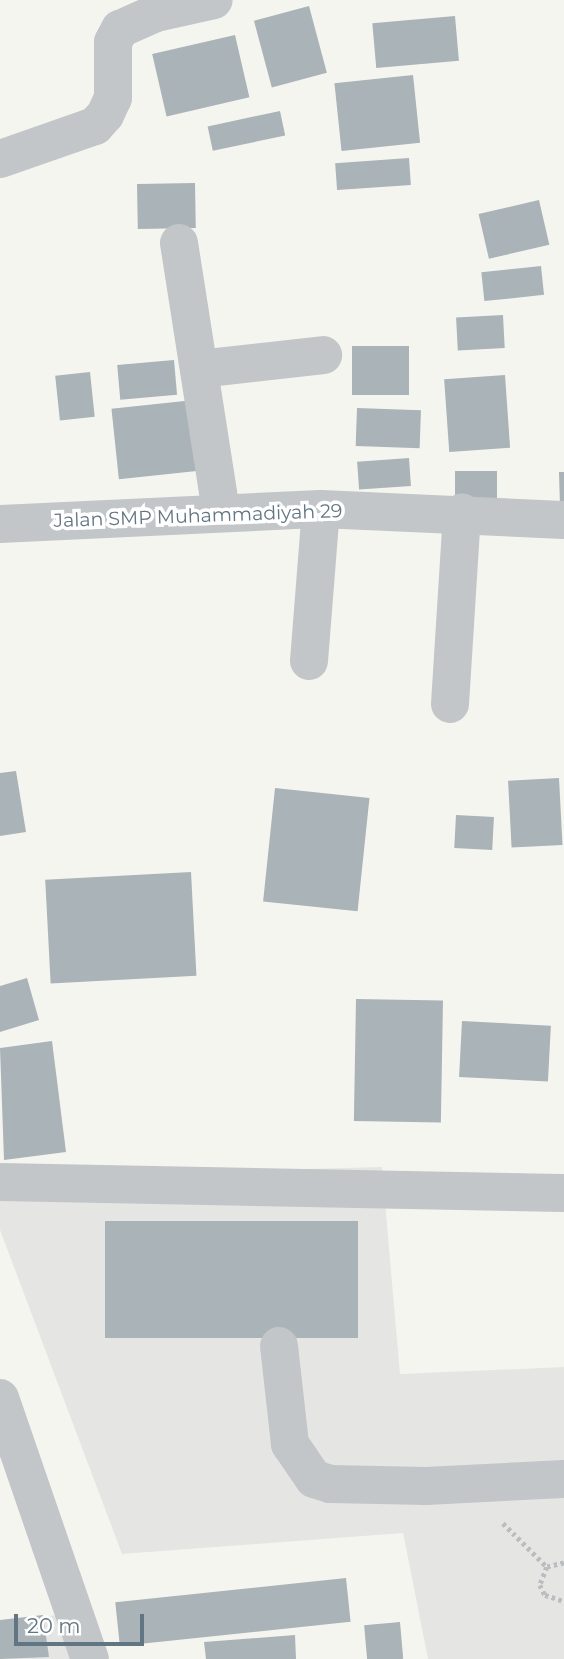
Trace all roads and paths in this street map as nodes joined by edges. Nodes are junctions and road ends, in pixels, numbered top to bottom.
1 (215, 0) edge
2 (0, 159) edge
3 (179, 243) dead end
4 (323, 355) dead end
5 (199, 369) junction
6 (321, 509) junction
7 (221, 511) junction
8 (462, 512) junction
9 (564, 520) edge
10 (0, 524) edge
11 (309, 660) dead end
12 (450, 705) dead end
13 (0, 1182) edge
14 (564, 1193) edge
15 (279, 1346) dead end
16 (1, 1402) edge
17 (564, 1479) edge
18 (564, 1563) edge
19 (564, 1601) edge
20 (90, 1659) edge

1 - 2 street
3 - 5 street
4 - 5 street
5 - 7 street
6 - 7 street, Jalan SMP Muhammadiyah 29
6 - 8 street, Jalan SMP Muhammadiyah 29
6 - 11 street
7 - 10 street, Jalan SMP Muhammadiyah 29
8 - 9 street, Jalan SMP Muhammadiyah 29
8 - 12 street
13 - 14 street
15 - 17 street
16 - 20 street
18 - 19 path

